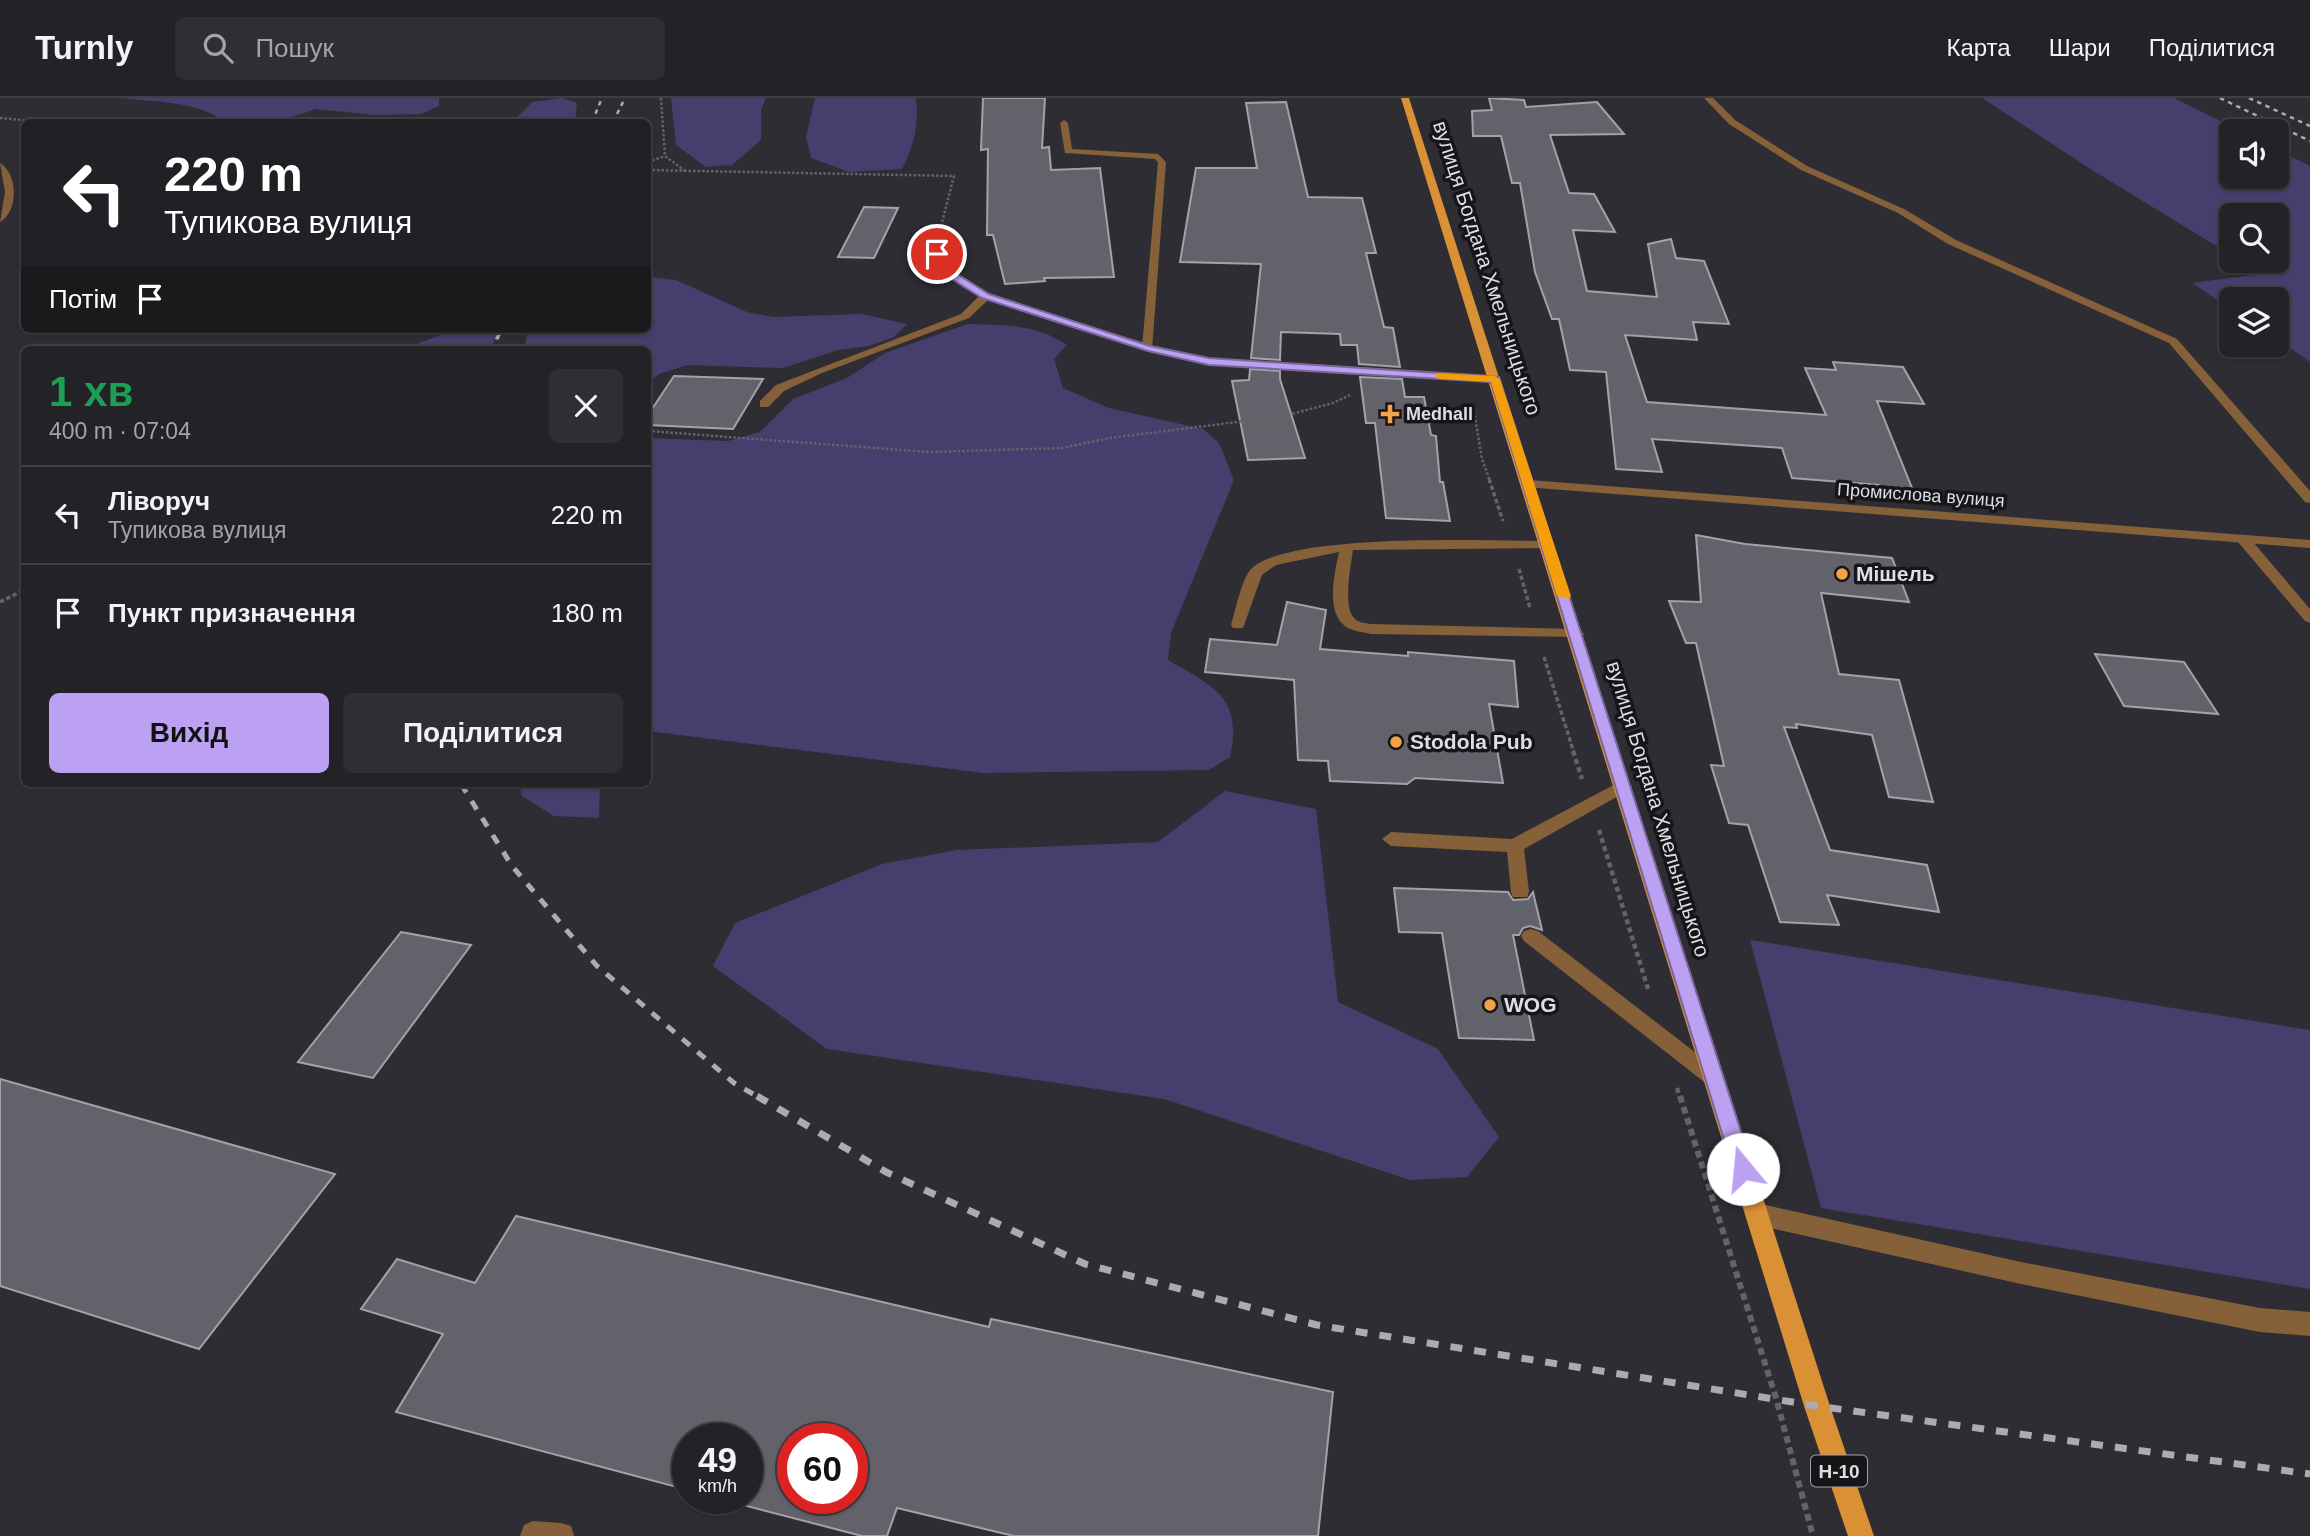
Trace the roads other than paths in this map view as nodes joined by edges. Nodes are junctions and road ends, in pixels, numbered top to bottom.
1 (1405, 98) edge
2 (1708, 98) edge
3 (1064, 123) dead end
4 (0, 166) edge
5 (0, 219) edge
6 (937, 254) road end
7 (986, 296) junction
8 (1148, 348) junction
9 (1495, 379) junction
10 (764, 404) dead end
11 (1529, 484) junction
12 (2310, 499) edge
13 (2243, 539) junction
14 (2310, 544) edge
15 (1548, 545) junction
16 (1347, 546) junction
17 (2310, 618) edge
18 (1238, 625) dead end
19 (1576, 634) junction
20 (1623, 786) junction
21 (1391, 839) dead end
22 (1516, 846) junction
23 (1520, 892) dead end
24 (1531, 936) dead end
25 (1715, 1079) junction
26 (1757, 1214) junction
27 (2310, 1324) edge
28 (533, 1534) dead end
29 (561, 1536) edge
30 (1861, 1536) edge

1 - 9 main road, вулиця Богдана Хмельницького / Н-10
2 - 12 street
3 - 8 street
4 - 5 street
6 - 7 street
7 - 8 street
7 - 10 street
8 - 9 street
9 - 11 main road, вулиця Богдана Хмельницького / Н-10
11 - 13 street, Промислова вулиця
11 - 15 main road, вулиця Богдана Хмельницького / Н-10
13 - 14 street, Промислова вулиця
13 - 17 street
15 - 16 street
15 - 19 main road, вулиця Богдана Хмельницького / Н-10
16 - 18 street
16 - 19 street
19 - 20 main road, вулиця Богдана Хмельницького / Н-10
20 - 22 street
20 - 25 main road, вулиця Богдана Хмельницького / Н-10
21 - 22 street
22 - 23 street
24 - 25 street
25 - 26 main road, вулиця Богдана Хмельницького / Н-10
26 - 27 street
26 - 30 main road, вулиця Богдана Хмельницького / Н-10
28 - 29 street

